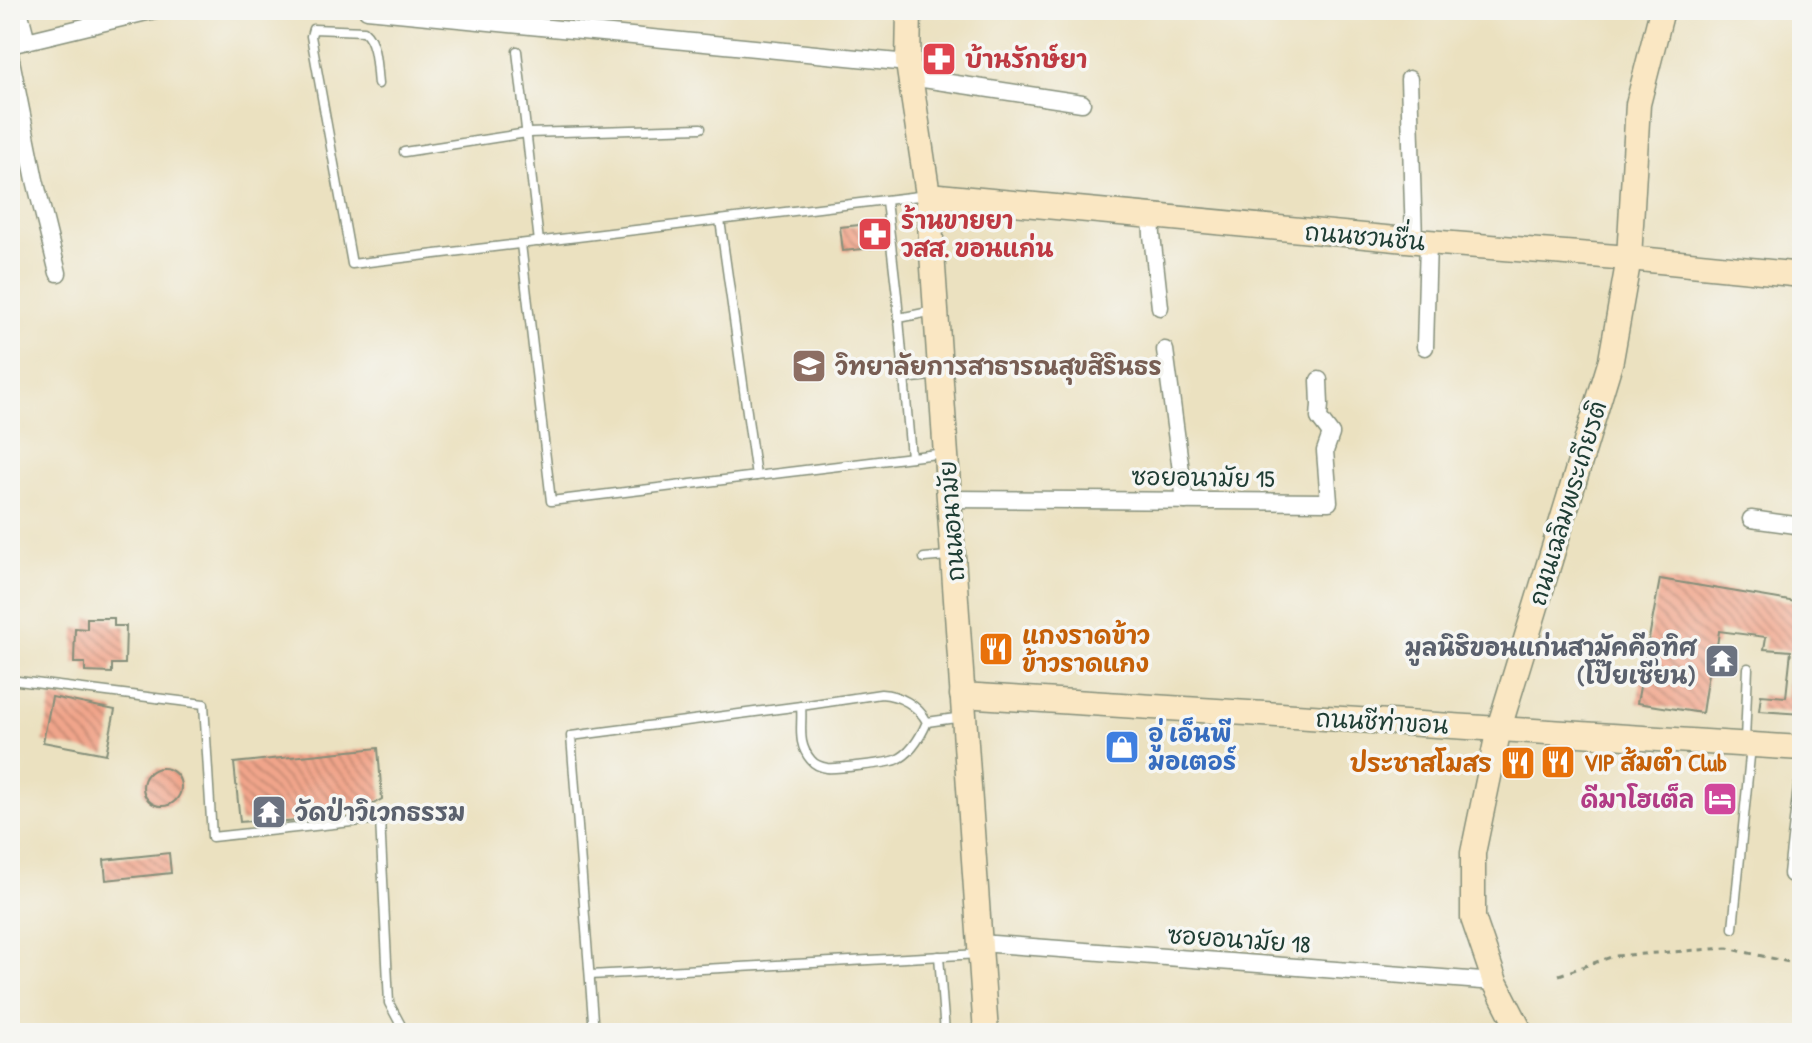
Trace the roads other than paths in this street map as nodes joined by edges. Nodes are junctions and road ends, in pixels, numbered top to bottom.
1 (19, 10) edge
2 (155, 10) edge
3 (367, 10) edge
4 (909, 10) edge
5 (1662, 10) edge
6 (18, 43) edge
7 (517, 51) dead end
8 (10, 55) edge
9 (909, 70) junction
10 (1409, 79) dead end
11 (378, 84) dead end
12 (1082, 103) dead end
13 (701, 128) dead end
14 (527, 133) junction
15 (404, 152) dead end
16 (928, 195) junction
17 (886, 201) junction
18 (1151, 215) junction
19 (720, 220) junction
20 (1421, 241) junction
21 (539, 242) junction
22 (521, 244) junction
23 (1629, 258) junction
24 (58, 273) dead end
25 (1802, 275) edge
26 (1160, 307) dead end
27 (936, 310) junction
28 (899, 318) junction
29 (1425, 347) dead end
30 (1165, 350) dead end
31 (941, 375) junction
32 (904, 379) junction
33 (1319, 380) dead end
34 (946, 453) junction
35 (911, 457) junction
36 (756, 476) junction
37 (949, 499) junction
38 (1185, 501) junction
39 (1751, 519) dead end
40 (1802, 526) edge
41 (953, 556) junction
42 (924, 558) dead end
43 (1748, 668) dead end
44 (10, 680) edge
45 (801, 706) junction
46 (963, 706) junction
47 (927, 722) junction
48 (1499, 728) junction
49 (1748, 745) junction
50 (1802, 748) edge
51 (1802, 787) edge
52 (1802, 875) edge
53 (1733, 928) dead end
54 (980, 948) junction
55 (939, 956) junction
56 (590, 975) junction
57 (1495, 982) junction
58 (405, 1033) edge
59 (594, 1033) edge
60 (945, 1033) edge
61 (986, 1033) edge
62 (1521, 1033) edge

1 - 6 street
2 - 6 street
3 - 9 street
4 - 9 street, ถนนอนามัย
5 - 23 street, ถนนเฉลิมพระเกียรติ
7 - 14 lane
8 - 24 street
9 - 12 street
9 - 16 street, ถนนอนามัย
10 - 20 street
11 - 22 lane
13 - 14 lane
14 - 15 lane
14 - 21 lane
16 - 17 lane
16 - 18 street, ถนนชวนชื่น
16 - 27 street, ถนนอนามัย
17 - 19 lane
17 - 28 lane
18 - 20 street, ถนนชวนชื่น
18 - 26 street
19 - 21 lane
19 - 36 lane
20 - 23 street, ถนนชวนชื่น
20 - 29 street
21 - 22 lane
22 - 36 lane
23 - 25 street, ถนนชวนชื่น
23 - 48 street, ถนนเฉลิมพระเกียรติ
27 - 28 lane
27 - 31 street, ถนนอนามัย
28 - 32 lane
30 - 38 street
31 - 32 lane
31 - 34 street, ถนนอนามัย
32 - 35 lane
33 - 38 street, ซอยอนามัย 15
34 - 35 lane
34 - 37 street, ถนนอนามัย
35 - 36 lane
37 - 38 street, ซอยอนามัย 15
37 - 41 street, ถนนอนามัย
39 - 40 street
41 - 42 lane
41 - 46 street, ถนนอนามัย
43 - 49 lane
44 - 58 lane
45 - 47 lane
45 - 47 lane
45 - 56 lane
46 - 47 lane
46 - 48 street, ถนนชีท่าขอน
46 - 54 street, ถนนอนามัย
48 - 49 street, ถนนชีท่าขอน
48 - 57 street, ถนนเฉลิมพระเกียรติ
49 - 50 street, ถนนชีท่าขอน
49 - 53 lane
51 - 52 street
54 - 55 lane
54 - 57 street, ซอยอนามัย 18
54 - 61 street, ถนนอนามัย
55 - 56 lane
55 - 60 lane
56 - 59 lane
57 - 62 street, ถนนเฉลิมพระเกียรติ

